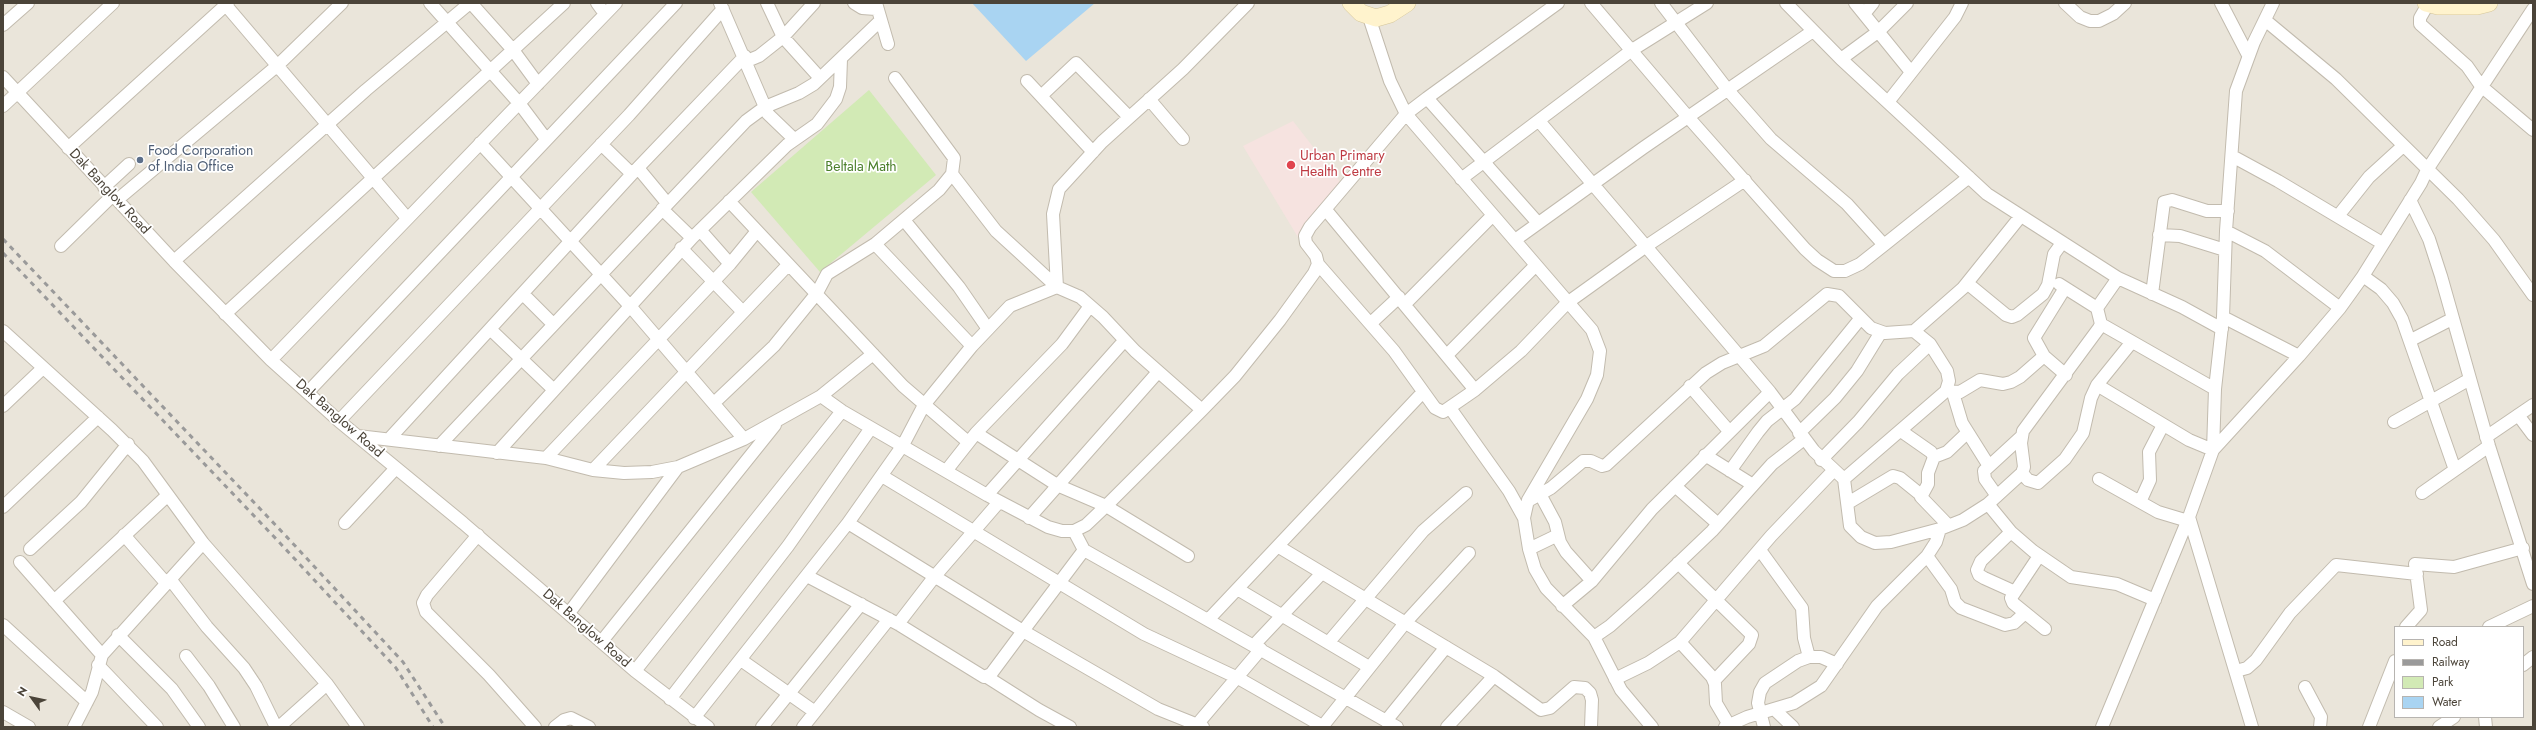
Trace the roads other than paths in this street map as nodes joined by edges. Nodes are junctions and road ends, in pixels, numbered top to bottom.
1 (28, 3) edge
2 (113, 3) edge
3 (342, 3) edge
4 (430, 3) edge
5 (471, 3) edge
6 (564, 3) edge
7 (597, 3) edge
8 (616, 3) edge
9 (676, 3) edge
10 (767, 3) edge
11 (854, 3) edge
12 (1248, 3) edge
13 (1351, 3) edge
14 (1407, 3) edge
15 (1558, 3) edge
16 (1591, 3) edge
17 (1661, 3) edge
18 (1707, 3) edge
19 (1786, 3) edge
20 (1855, 3) edge
21 (1873, 3) edge
22 (1907, 3) edge
23 (1962, 3) edge
24 (2065, 3) edge
25 (2125, 3) edge
26 (2221, 3) edge
27 (2273, 3) edge
28 (2427, 3) edge
29 (2489, 3) edge
30 (226, 4) edge
31 (722, 6) edge
32 (809, 6) edge
33 (2533, 9) edge
34 (878, 11) edge
35 (605, 14) junction
36 (1864, 14) junction
37 (1369, 17) junction
38 (2265, 20) junction
39 (446, 22) junction
40 (1676, 23) junction
41 (3, 25) edge
42 (1813, 31) junction
43 (1879, 31) junction
44 (783, 37) junction
45 (888, 44) dead end
46 (513, 50) junction
47 (1632, 50) junction
48 (2248, 55) junction
49 (746, 59) junction
50 (841, 59) junction
51 (1841, 59) junction
52 (278, 65) junction
53 (490, 70) junction
54 (1911, 72) junction
55 (3, 76) edge
56 (820, 78) junction
57 (895, 78) dead end
58 (1027, 81) dead end
59 (538, 84) junction
60 (2481, 86) junction
61 (1727, 89) junction
62 (17, 92) junction
63 (1041, 96) junction
64 (1427, 98) junction
65 (1149, 99) junction
66 (1888, 102) junction
67 (519, 103) junction
68 (3, 106) edge
69 (765, 107) junction
70 (1406, 114) junction
71 (1129, 117) junction
72 (1688, 117) junction
73 (1539, 121) junction
74 (328, 124) junction
75 (2533, 130) edge
76 (794, 138) junction
77 (546, 139) junction
78 (1183, 139) dead end
79 (480, 143) junction
80 (601, 144) junction
81 (2403, 146) junction
82 (68, 148) junction
83 (1093, 152) junction
84 (2232, 156) junction
85 (1485, 161) junction
86 (129, 164) dead end
87 (2427, 170) junction
88 (635, 171) junction
89 (952, 174) junction
90 (375, 177) junction
91 (511, 177) junction
92 (1969, 177) junction
93 (1461, 179) junction
94 (1745, 180) junction
95 (1591, 185) junction
96 (104, 186) junction
97 (115, 198) junction
98 (2410, 200) junction
99 (730, 201) junction
100 (664, 206) junction
101 (541, 207) junction
102 (1326, 210) junction
103 (2228, 211) junction
104 (1492, 216) junction
105 (2338, 216) junction
106 (2020, 217) junction
107 (408, 218) junction
108 (904, 220) junction
109 (1538, 223) junction
110 (758, 231) junction
111 (2226, 231) junction
112 (696, 234) junction
113 (2159, 235) junction
114 (1514, 240) junction
115 (571, 242) junction
116 (2062, 243) junction
117 (2382, 243) junction
118 (875, 244) junction
119 (1884, 245) junction
120 (61, 246) dead end
121 (1645, 247) junction
122 (682, 248) junction
123 (2225, 250) junction
124 (174, 261) junction
125 (730, 264) junction
126 (788, 264) junction
127 (1318, 264) junction
128 (1536, 265) junction
129 (602, 276) junction
130 (2363, 276) junction
131 (2050, 278) junction
132 (2118, 278) junction
133 (712, 282) junction
134 (1967, 283) junction
135 (1057, 287) junction
136 (2065, 288) junction
137 (817, 293) junction
138 (523, 294) junction
139 (2152, 294) junction
140 (2533, 295) edge
141 (1402, 300) junction
142 (1567, 303) junction
143 (630, 306) junction
144 (1090, 306) junction
145 (2097, 308) junction
146 (2340, 308) junction
147 (743, 312) junction
148 (225, 314) junction
149 (1860, 319) junction
150 (2452, 319) junction
151 (1371, 323) junction
152 (2222, 323) junction
153 (553, 324) junction
154 (2101, 324) junction
155 (490, 329) junction
156 (988, 329) junction
157 (3, 331) edge
158 (1914, 331) junction
159 (1881, 332) junction
160 (2411, 340) junction
161 (659, 341) junction
162 (1124, 341) junction
163 (2131, 343) junction
164 (1930, 344) junction
165 (972, 346) junction
166 (873, 354) junction
167 (1448, 355) junction
168 (1738, 356) junction
169 (2044, 356) junction
170 (2299, 356) junction
171 (520, 358) junction
172 (271, 360) junction
173 (43, 368) junction
174 (687, 371) junction
175 (1158, 372) junction
176 (2066, 375) junction
177 (2470, 379) junction
178 (2097, 385) junction
179 (1690, 386) junction
180 (2214, 389) junction
181 (554, 390) junction
182 (1475, 390) junction
183 (308, 392) junction
184 (1423, 392) junction
185 (1770, 392) junction
186 (1949, 392) junction
187 (821, 396) junction
188 (2432, 400) junction
189 (714, 403) junction
190 (924, 405) junction
191 (2533, 405) edge
192 (3, 406) edge
193 (1450, 408) junction
194 (1202, 410) junction
195 (1784, 410) junction
196 (842, 411) junction
197 (2518, 416) junction
198 (98, 417) junction
199 (339, 421) junction
200 (777, 422) junction
201 (2394, 422) dead end
202 (2163, 425) junction
203 (871, 428) junction
204 (1729, 431) junction
205 (1901, 431) junction
206 (1968, 433) junction
207 (2533, 435) edge
208 (358, 436) junction
209 (1801, 436) junction
210 (2021, 437) junction
211 (390, 438) junction
212 (972, 438) junction
213 (744, 439) junction
214 (2487, 441) junction
215 (128, 444) junction
216 (903, 445) junction
217 (439, 446) junction
218 (2213, 450) junction
219 (497, 453) junction
220 (1705, 455) junction
221 (1934, 457) junction
222 (546, 458) junction
223 (1018, 460) junction
224 (1821, 460) junction
225 (1989, 466) junction
226 (678, 467) junction
227 (396, 468) junction
228 (594, 470) junction
229 (2455, 470) junction
230 (946, 471) junction
231 (1730, 471) junction
232 (1833, 471) junction
233 (2022, 473) junction
234 (882, 476) junction
235 (1844, 479) junction
236 (2099, 479) dead end
237 (1057, 485) junction
238 (1675, 486) junction
239 (1753, 486) junction
240 (1466, 493) dead end
241 (2422, 493) dead end
242 (1540, 494) junction
243 (168, 495) junction
244 (987, 495) junction
245 (1921, 495) junction
246 (1997, 496) junction
247 (1528, 501) junction
248 (999, 502) junction
249 (2140, 502) junction
250 (1848, 503) junction
251 (1988, 504) junction
252 (1106, 506) junction
253 (3, 507) edge
254 (1029, 518) junction
255 (1524, 518) junction
256 (2188, 519) junction
257 (345, 523) dead end
258 (848, 523) junction
259 (1718, 524) junction
260 (1944, 527) junction
261 (973, 530) junction
262 (1074, 531) junction
263 (2011, 532) junction
264 (124, 535) junction
265 (478, 535) junction
266 (1558, 535) junction
267 (203, 543) junction
268 (1279, 546) junction
269 (2523, 548) junction
270 (30, 549) dead end
271 (1528, 549) junction
272 (1084, 550) junction
273 (1760, 550) junction
274 (1469, 553) dead end
275 (1188, 556) dead end
276 (1927, 556) junction
277 (2040, 556) junction
278 (20, 562) dead end
279 (1678, 563) junction
280 (2531, 563) edge
281 (1322, 573) junction
282 (2417, 574) junction
283 (807, 576) junction
284 (935, 576) junction
285 (168, 581) junction
286 (1592, 582) junction
287 (1059, 584) junction
288 (2533, 584) edge
289 (1239, 590) junction
290 (2015, 592) junction
291 (1364, 598) junction
292 (2155, 600) junction
293 (54, 601) junction
294 (1715, 601) junction
295 (861, 604) junction
296 (1562, 606) junction
297 (2533, 606) edge
298 (569, 613) junction
299 (2026, 613) junction
300 (1282, 614) junction
301 (1209, 619) junction
302 (893, 622) junction
303 (1405, 623) junction
304 (3, 625) edge
305 (2407, 626) edge
306 (2491, 626) edge
307 (2045, 629) dead end
308 (1023, 631) junction
309 (118, 635) junction
310 (1594, 637) junction
311 (602, 641) junction
312 (1680, 642) junction
313 (1328, 643) junction
314 (1257, 647) junction
315 (1446, 647) junction
316 (186, 656) dead end
317 (1809, 657) junction
318 (2533, 657) edge
319 (100, 660) junction
320 (741, 660) junction
321 (1837, 664) junction
322 (2394, 664) edge
323 (2524, 664) edge
324 (1369, 667) junction
325 (635, 671) junction
326 (2236, 671) junction
327 (1494, 676) junction
328 (987, 677) junction
329 (1238, 678) junction
330 (1614, 679) junction
331 (1714, 681) junction
332 (327, 684) junction
333 (2305, 687) dead end
334 (791, 694) junction
335 (1344, 697) junction
336 (670, 699) junction
337 (87, 702) junction
338 (1774, 709) junction
339 (3, 712) edge
340 (815, 712) junction
341 (1759, 713) junction
342 (694, 718) junction
343 (2452, 718) edge
344 (1386, 721) junction
345 (76, 726) edge
346 (1199, 726) edge
347 (1727, 726) edge
348 (30, 727) edge
349 (157, 727) edge
350 (199, 727) edge
351 (234, 727) edge
352 (278, 727) edge
353 (358, 727) edge
354 (535, 727) edge
355 (556, 727) edge
356 (588, 727) edge
357 (708, 727) edge
358 (762, 727) edge
359 (803, 727) edge
360 (1070, 727) edge
361 (1323, 727) edge
362 (1397, 727) edge
363 (1447, 727) edge
364 (1591, 727) edge
365 (1652, 727) edge
366 (1764, 727) edge
367 (1793, 727) edge
368 (2102, 727) edge
369 (2252, 727) edge
370 (2320, 727) edge
371 (2369, 727) edge
372 (2439, 727) edge

1 - 41 street
2 - 62 street
3 - 52 street
4 - 39 street
5 - 39 street
5 - 46 street
6 - 46 street
7 - 35 street
8 - 35 street
9 - 77 street
10 - 44 street
11 - 34 street
12 - 65 street
13 - 37 main road
14 - 37 main road
15 - 64 street
16 - 47 street
17 - 40 street
18 - 40 street
19 - 42 street
20 - 36 street
21 - 36 street
22 - 43 street
23 - 54 street
24 - 25 street
26 - 48 street
27 - 38 street
28 - 29 main road
28 - 60 street
30 - 52 street
30 - 82 street
31 - 49 street
31 - 80 street
32 - 44 street
33 - 60 street
34 - 45 street
34 - 50 street
35 - 59 street
36 - 43 street
37 - 70 street
38 - 48 street
38 - 81 street
39 - 53 street
39 - 74 street
40 - 47 street
40 - 61 street
42 - 51 street
42 - 61 street
43 - 51 street
43 - 54 street
44 - 49 street
44 - 56 street
46 - 53 street
46 - 59 street
47 - 72 street
47 - 73 street
48 - 84 street
49 - 69 street
49 - 88 street
50 - 56 street
50 - 76 street
51 - 66 street
52 - 74 street
52 - 97 street
53 - 67 street
53 - 90 street
54 - 66 street
55 - 62 street, Dak Banglow Road
56 - 69 street
57 - 89 street
58 - 63 street
59 - 67 street
60 - 75 street
60 - 87 street
61 - 72 street
61 - 119 street
62 - 68 street
62 - 82 street, Dak Banglow Road
63 - 71 street
63 - 83 street
64 - 70 street
64 - 85 street
65 - 71 street
65 - 78 street
66 - 92 street
67 - 77 street
67 - 79 street
69 - 76 street
69 - 100 street
70 - 93 street
70 - 102 street
71 - 83 street
72 - 94 street
72 - 95 street
73 - 85 street
73 - 95 street
74 - 90 street
74 - 124 street
76 - 99 street
77 - 91 street
79 - 91 street
79 - 107 street
80 - 88 street
80 - 101 street
81 - 87 street
81 - 105 street
82 - 96 street, Dak Banglow Road
83 - 135 street
84 - 103 street
84 - 105 street
85 - 93 street
85 - 109 street
86 - 96 street
87 - 98 street
87 - 140 street
88 - 100 street
88 - 115 street
89 - 108 street
89 - 135 street
90 - 107 street
90 - 148 street
91 - 101 street
91 - 183 street
92 - 106 street
92 - 119 street
93 - 104 street
94 - 119 street
94 - 121 street
95 - 109 street
95 - 121 street
96 - 97 street, Dak Banglow Road
97 - 120 street
97 - 124 street, Dak Banglow Road
98 - 117 street
98 - 150 street
99 - 110 street
99 - 112 street
100 - 112 street
100 - 129 street
101 - 115 street
101 - 199 street
102 - 127 street
102 - 141 street
103 - 111 street
103 - 113 street
104 - 114 street
104 - 141 street
105 - 117 street
106 - 116 street
106 - 134 street
107 - 172 street
108 - 118 street
108 - 156 street
109 - 114 street
110 - 125 street
110 - 126 street
111 - 123 street
111 - 146 street
112 - 122 street
112 - 125 street
113 - 123 street
113 - 139 street
114 - 128 street
115 - 129 street
115 - 138 street
116 - 131 street
116 - 132 street
117 - 130 street
118 - 137 street
118 - 165 street
121 - 142 street
121 - 168 street
122 - 133 street
122 - 143 street
123 - 152 street
124 - 148 street, Dak Banglow Road
125 - 133 street
126 - 137 street
126 - 147 street
127 - 151 street
127 - 194 street
128 - 142 street
128 - 167 street
129 - 143 street
129 - 153 street
130 - 146 street
130 - 160 street
131 - 134 street
131 - 136 street
132 - 139 street
132 - 145 street
133 - 147 street
133 - 161 street
134 - 158 street
135 - 144 street
135 - 156 street
136 - 145 street
136 - 169 street
137 - 166 street
137 - 189 street
138 - 153 street
138 - 155 street
139 - 152 street
141 - 151 street
141 - 167 street
142 - 182 street
142 - 247 street
143 - 161 street
143 - 181 street
144 - 162 street
144 - 212 street
145 - 154 street
146 - 170 street
147 - 174 street
148 - 172 street, Dak Banglow Road
149 - 159 street
149 - 168 street
149 - 195 street
150 - 160 street
150 - 177 street
151 - 184 street
152 - 170 street
152 - 180 street
153 - 171 street
154 - 163 street
154 - 176 street
155 - 171 street
155 - 211 street
156 - 165 street
157 - 173 street
158 - 159 street
158 - 164 street
159 - 209 street
160 - 188 street
161 - 174 street
161 - 222 street
162 - 175 street
162 - 223 street
163 - 178 street
163 - 180 street
164 - 186 street
164 - 224 street
165 - 190 street
166 - 187 street
166 - 190 street
167 - 182 street
168 - 179 street
168 - 185 street
169 - 176 street
169 - 186 street
170 - 218 street
171 - 181 street
171 - 217 street
172 - 183 street, Dak Banglow Road
173 - 192 street
173 - 198 street
174 - 189 street
174 - 228 street
175 - 194 street
175 - 237 street
176 - 210 street
177 - 188 street
177 - 214 street
178 - 202 street
178 - 233 street
179 - 204 street
179 - 242 street
180 - 218 street
181 - 219 street
182 - 193 street
183 - 199 street, Dak Banglow Road
184 - 193 street
184 - 268 street
185 - 195 street
185 - 204 street
186 - 205 street
186 - 206 street
187 - 196 street
187 - 200 street
188 - 201 street
188 - 229 street
189 - 213 street
190 - 212 street
190 - 216 street
191 - 197 street
193 - 255 street
194 - 252 street
195 - 209 street
195 - 231 street
196 - 203 street
196 - 325 street
197 - 207 street
197 - 214 street
198 - 215 street
198 - 253 street
199 - 208 street, Dak Banglow Road
200 - 213 street
200 - 311 street
202 - 218 street
202 - 249 street
203 - 216 street
203 - 336 street
204 - 220 street
205 - 221 street
205 - 235 street
206 - 221 street
206 - 225 street
208 - 211 street
208 - 227 street, Dak Banglow Road
209 - 224 street
209 - 239 street
210 - 225 street
210 - 233 street
211 - 217 street
212 - 223 street
212 - 230 street
213 - 226 street
214 - 229 street
214 - 269 street
215 - 243 street
215 - 270 street
216 - 230 street
216 - 234 street
217 - 219 street
218 - 256 street
219 - 222 street
220 - 231 street
220 - 238 street
221 - 245 street
222 - 228 street
223 - 237 street
223 - 244 street
224 - 232 street
225 - 246 street
226 - 228 street
226 - 298 street
227 - 257 street
227 - 265 street, Dak Banglow Road
229 - 241 street
230 - 244 street
231 - 239 street
232 - 235 street
232 - 273 street
233 - 246 street
234 - 258 street
234 - 261 street
235 - 250 street
236 - 249 street
237 - 252 street
237 - 254 street
238 - 259 street
238 - 286 street
239 - 259 street
240 - 291 street
242 - 247 street
242 - 266 street
243 - 264 street
243 - 267 street
244 - 248 street
245 - 250 street
245 - 260 street
246 - 251 street
247 - 255 street
248 - 254 street
248 - 261 street
249 - 256 street
250 - 260 street
251 - 260 street
251 - 263 street
252 - 262 street
252 - 275 street
254 - 262 street
255 - 271 street
256 - 292 street
256 - 326 street
258 - 283 street
258 - 284 street
259 - 279 street
260 - 276 street
261 - 284 street
261 - 287 street
262 - 272 street
263 - 277 street
263 - 290 street
264 - 285 street
264 - 293 street
265 - 298 street, Dak Banglow Road
265 - 354 street
266 - 271 street
266 - 286 street
267 - 285 street
267 - 332 street
268 - 281 street
268 - 289 street
269 - 280 street
269 - 282 street
271 - 296 street
272 - 287 street
272 - 301 street
273 - 294 street
273 - 317 street
274 - 303 street
276 - 299 street
276 - 321 street
277 - 290 street
277 - 292 street
278 - 293 street
279 - 294 street
279 - 310 street
280 - 288 street
281 - 291 street
281 - 300 street
282 - 305 street
282 - 326 street
283 - 295 street
283 - 320 street
284 - 302 street
284 - 308 street
285 - 309 street
285 - 352 street
286 - 296 street
287 - 308 street
287 - 329 street
289 - 300 street
289 - 301 street
290 - 299 street
291 - 303 street
291 - 313 street
292 - 368 street
293 - 319 street
294 - 312 street
294 - 331 street
295 - 302 street
295 - 334 street
296 - 310 street
297 - 306 street
298 - 311 street, Dak Banglow Road
299 - 307 street
300 - 313 street
300 - 314 street
301 - 314 street
302 - 328 street
302 - 340 street
303 - 315 street
303 - 324 street
304 - 337 street
308 - 328 street
308 - 346 street
309 - 319 street
309 - 350 street
310 - 330 street
311 - 325 street, Dak Banglow Road
312 - 330 street
312 - 331 street
313 - 324 street
314 - 329 street
314 - 335 street
315 - 327 street
315 - 344 street
316 - 351 street
317 - 321 street
317 - 341 street
318 - 323 street
319 - 337 street
319 - 349 street
320 - 334 street
320 - 342 street
321 - 338 street
322 - 371 street
324 - 335 street
325 - 336 street, Dak Banglow Road
326 - 369 street
327 - 363 street
327 - 364 street
328 - 360 street
329 - 346 street
329 - 361 street
330 - 365 street
331 - 347 street
332 - 352 street
332 - 353 street
333 - 370 street
334 - 340 street
334 - 358 street
335 - 344 street
335 - 361 street
336 - 342 street, Dak Banglow Road
337 - 345 street
338 - 341 street
338 - 367 street
339 - 348 street
340 - 359 street
341 - 347 street
341 - 366 street
342 - 357 street, Dak Banglow Road
343 - 372 street
344 - 362 street
355 - 356 street

